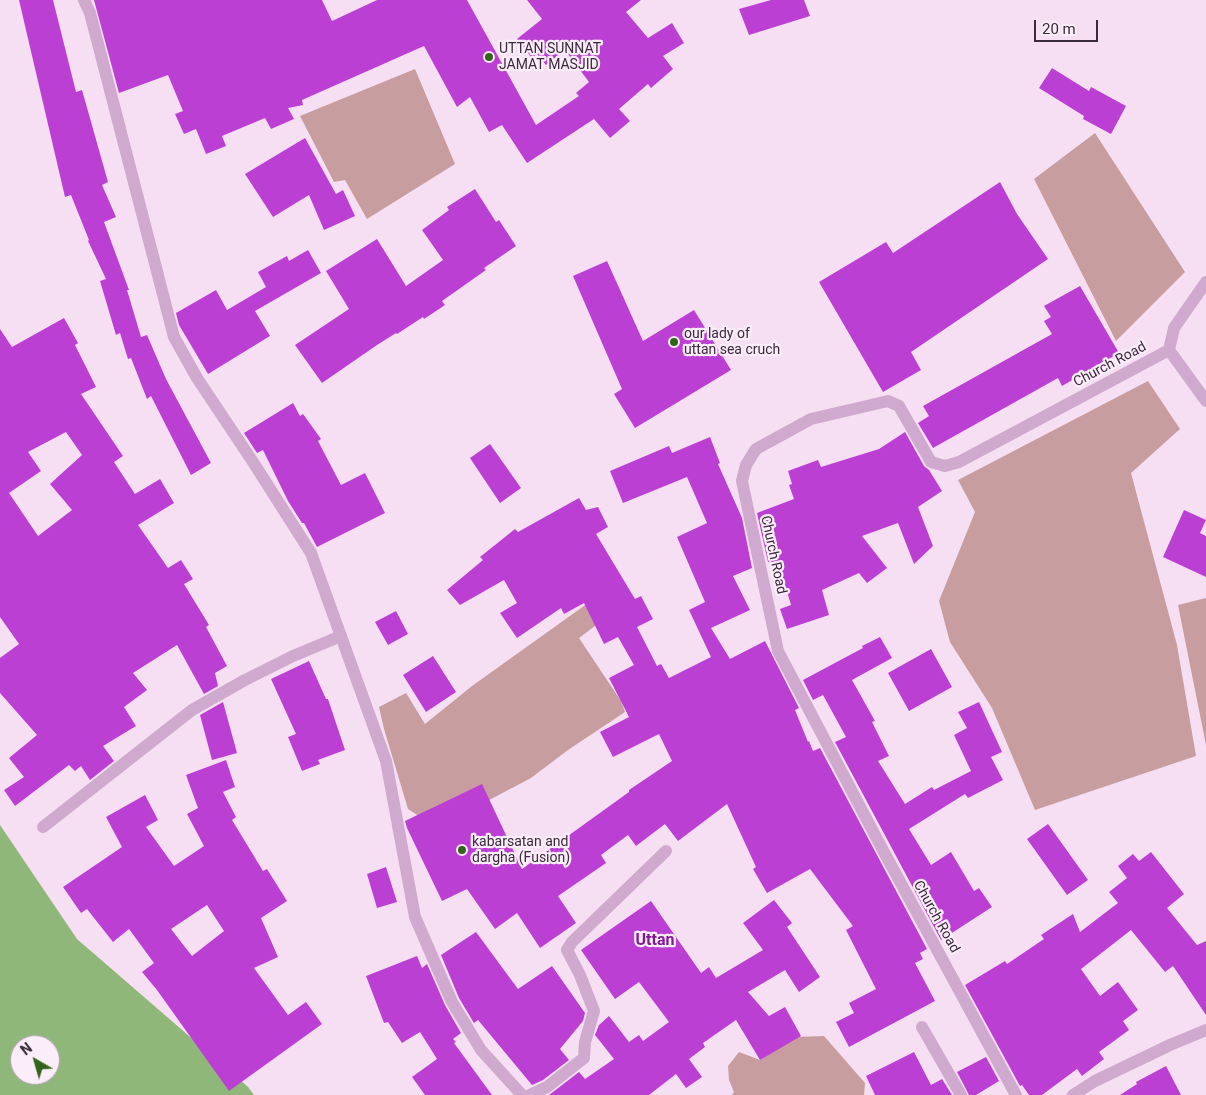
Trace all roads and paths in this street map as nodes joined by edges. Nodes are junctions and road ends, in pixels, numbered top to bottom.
1 (84, 0) edge
2 (1206, 282) edge
3 (1169, 350) junction
4 (1206, 401) edge
5 (341, 636) junction
6 (43, 826) dead end
7 (666, 851) dead end
8 (922, 1027) dead end
9 (1206, 1030) edge
10 (522, 1095) edge
11 (530, 1095) edge
12 (961, 1095) edge
13 (1016, 1095) edge
14 (1073, 1095) edge

1 - 5 street
2 - 3 street
3 - 4 street
3 - 13 street, Church Road
5 - 6 street
5 - 10 street
7 - 11 street
8 - 12 street
9 - 14 street

